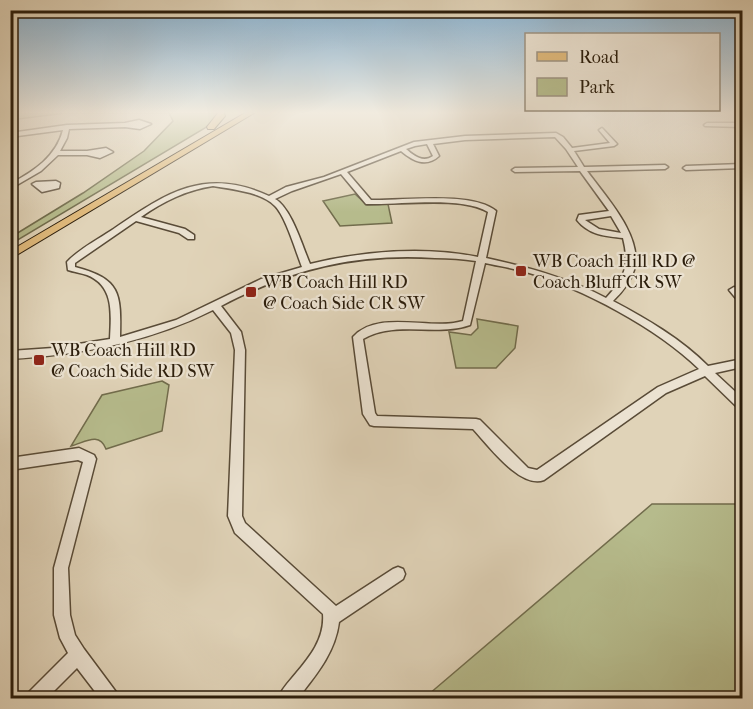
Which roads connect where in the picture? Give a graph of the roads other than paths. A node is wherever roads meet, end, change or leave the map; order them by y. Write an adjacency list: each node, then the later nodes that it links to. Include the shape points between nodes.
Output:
1 (61, 146): 10 (street)
2 (180, 146): 26 (main road)
3 (193, 146): 27 (main road)
4 (409, 146): 8 (street)
5 (431, 146): 8 (street, via 436,156 431,160 414,159)
6 (566, 146): 9 (street)
7 (603, 146): 9 (street)
8 (401, 148): 17 (street)
9 (569, 150): 14 (street)
10 (57, 153): 11 (street); 18 (street)
11 (87, 153)
12 (742, 166): 15 (street)
13 (665, 167): 14 (street)
14 (581, 168): 16 (street); 22 (street)
15 (686, 168)
16 (515, 170)
17 (343, 172): 21 (street, via 295,186); 28 (street, via 369,202 444,201 488,207 492,211)
18 (22, 180): 19 (street); 20 (street)
19 (36, 184)
20 (10, 187)
21 (271, 198): 23 (street, via 235,187 203,185 172,195); 29 (street, via 284,213)
22 (613, 213): 24 (street); 24 (street, via 590,214 581,220 598,232)
23 (134, 218): 25 (street); 34 (street, via 70,264 73,270 105,281 111,290)
24 (627, 236): 31 (street, via 633,252 630,271 626,282)
25 (191, 237)
26 (10, 247)
27 (10, 256)
28 (482, 258): 29 (street, via 400,253); 31 (street, via 548,274); 37 (street, via 464,325 398,326 368,331 358,337 369,414 375,421 476,424 523,472 539,476 662,390)
29 (307, 267): 33 (street)
30 (734, 290): 32 (street)
31 (608, 300): 37 (street, via 655,328)
32 (742, 300)
33 (214, 304): 34 (street, via 152,332); 41 (street, via 236,332 240,350 235,516 240,528 330,610)
34 (115, 342): 35 (street)
35 (10, 355)
36 (742, 363): 37 (street)
37 (708, 370): 38 (street)
38 (742, 405)
39 (10, 464): 42 (street, via 79,454 90,459 61,568 62,615)
40 (398, 574): 41 (street)
41 (332, 618): 45 (street, via 328,641)
42 (78, 655): 43 (street); 44 (street)
43 (35, 699)
44 (110, 699)
45 (287, 699)

